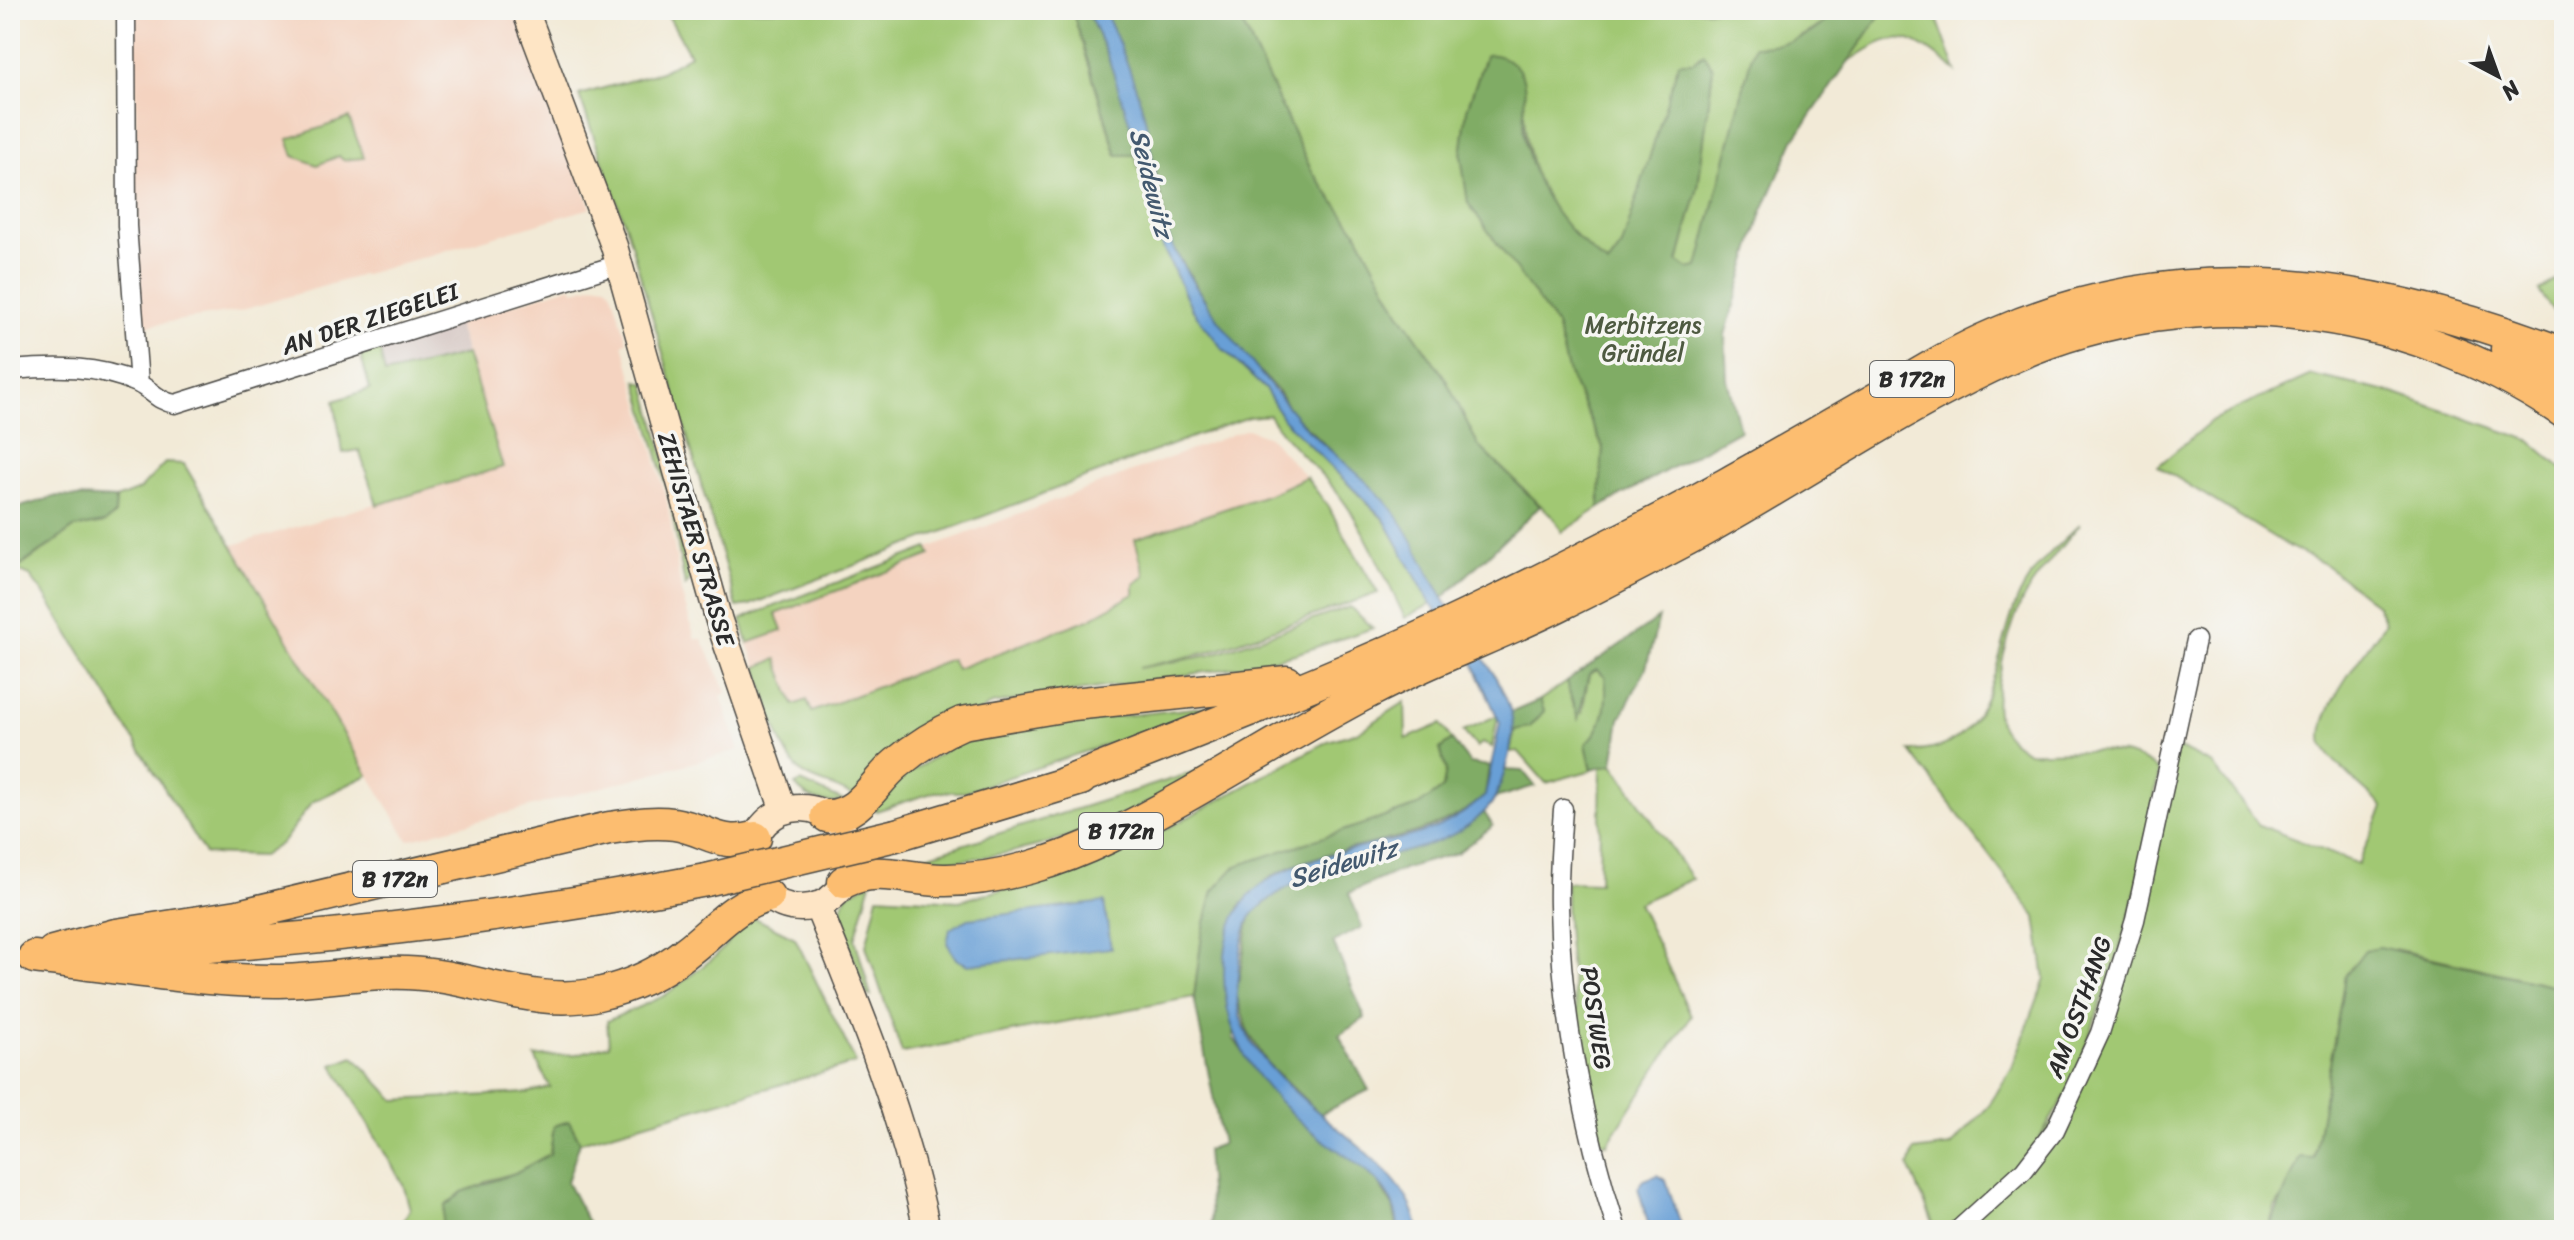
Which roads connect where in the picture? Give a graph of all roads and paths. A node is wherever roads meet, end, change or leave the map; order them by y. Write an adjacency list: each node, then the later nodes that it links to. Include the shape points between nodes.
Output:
1 (126, 10): 8 (street, via 127,226)
2 (525, 10): 3 (main road, ZEHISTAER STRASSE)
3 (619, 264): 8 (street, AN DER ZIEGELEI, via 192,400 164,402); 14 (main road, ZEHISTAER STRASSE, via 719,621)
4 (2312, 300): 5 (highway, B 172n); 9 (highway, B 172n, via 2459,354); 12 (highway, B 172n, via 2226,282 2104,297 2030,320 1958,353 1677,512 1555,590)
5 (2459, 321): 6 (highway, B 172n); 9 (highway, B 172n)
6 (2564, 354)
7 (12, 370): 8 (street, AN DER ZIEGELEI, via 76,368)
8 (139, 384)
9 (2556, 397): 10 (highway)
10 (2564, 421)
11 (2196, 640): 23 (street, AM OSTHANG, via 2135,920 2100,1033 2055,1130 2024,1170)
12 (1366, 677): 15 (highway, via 1073,704 962,723 895,765 857,805 839,816); 17 (highway, B 172n, via 1196,792 1070,854 983,878 942,881 879,873); 20 (highway, B 172n, bridge, via 1063,784 896,835 706,880 561,908 433,924 233,945)
13 (1563, 809): 22 (street, POSTWEG, via 1559,906 1574,1051)
14 (784, 811): 15 (main road, via 806,809); 16 (main road)
15 (827, 816): 17 (main road, via 838,826 850,853)
16 (755, 838): 18 (main road, via 752,869); 20 (highway, B 172n, via 721,841 678,825 648,822 609,828 238,916 116,935)
17 (844, 882): 19 (main road)
18 (768, 896): 19 (main road, via 792,907); 20 (highway, via 738,907 658,972 612,990 570,998 409,973 238,980)
19 (817, 905): 21 (main road, via 882,1064)
20 (34, 957)
21 (927, 1230)
22 (1617, 1230)
23 (1958, 1230)

